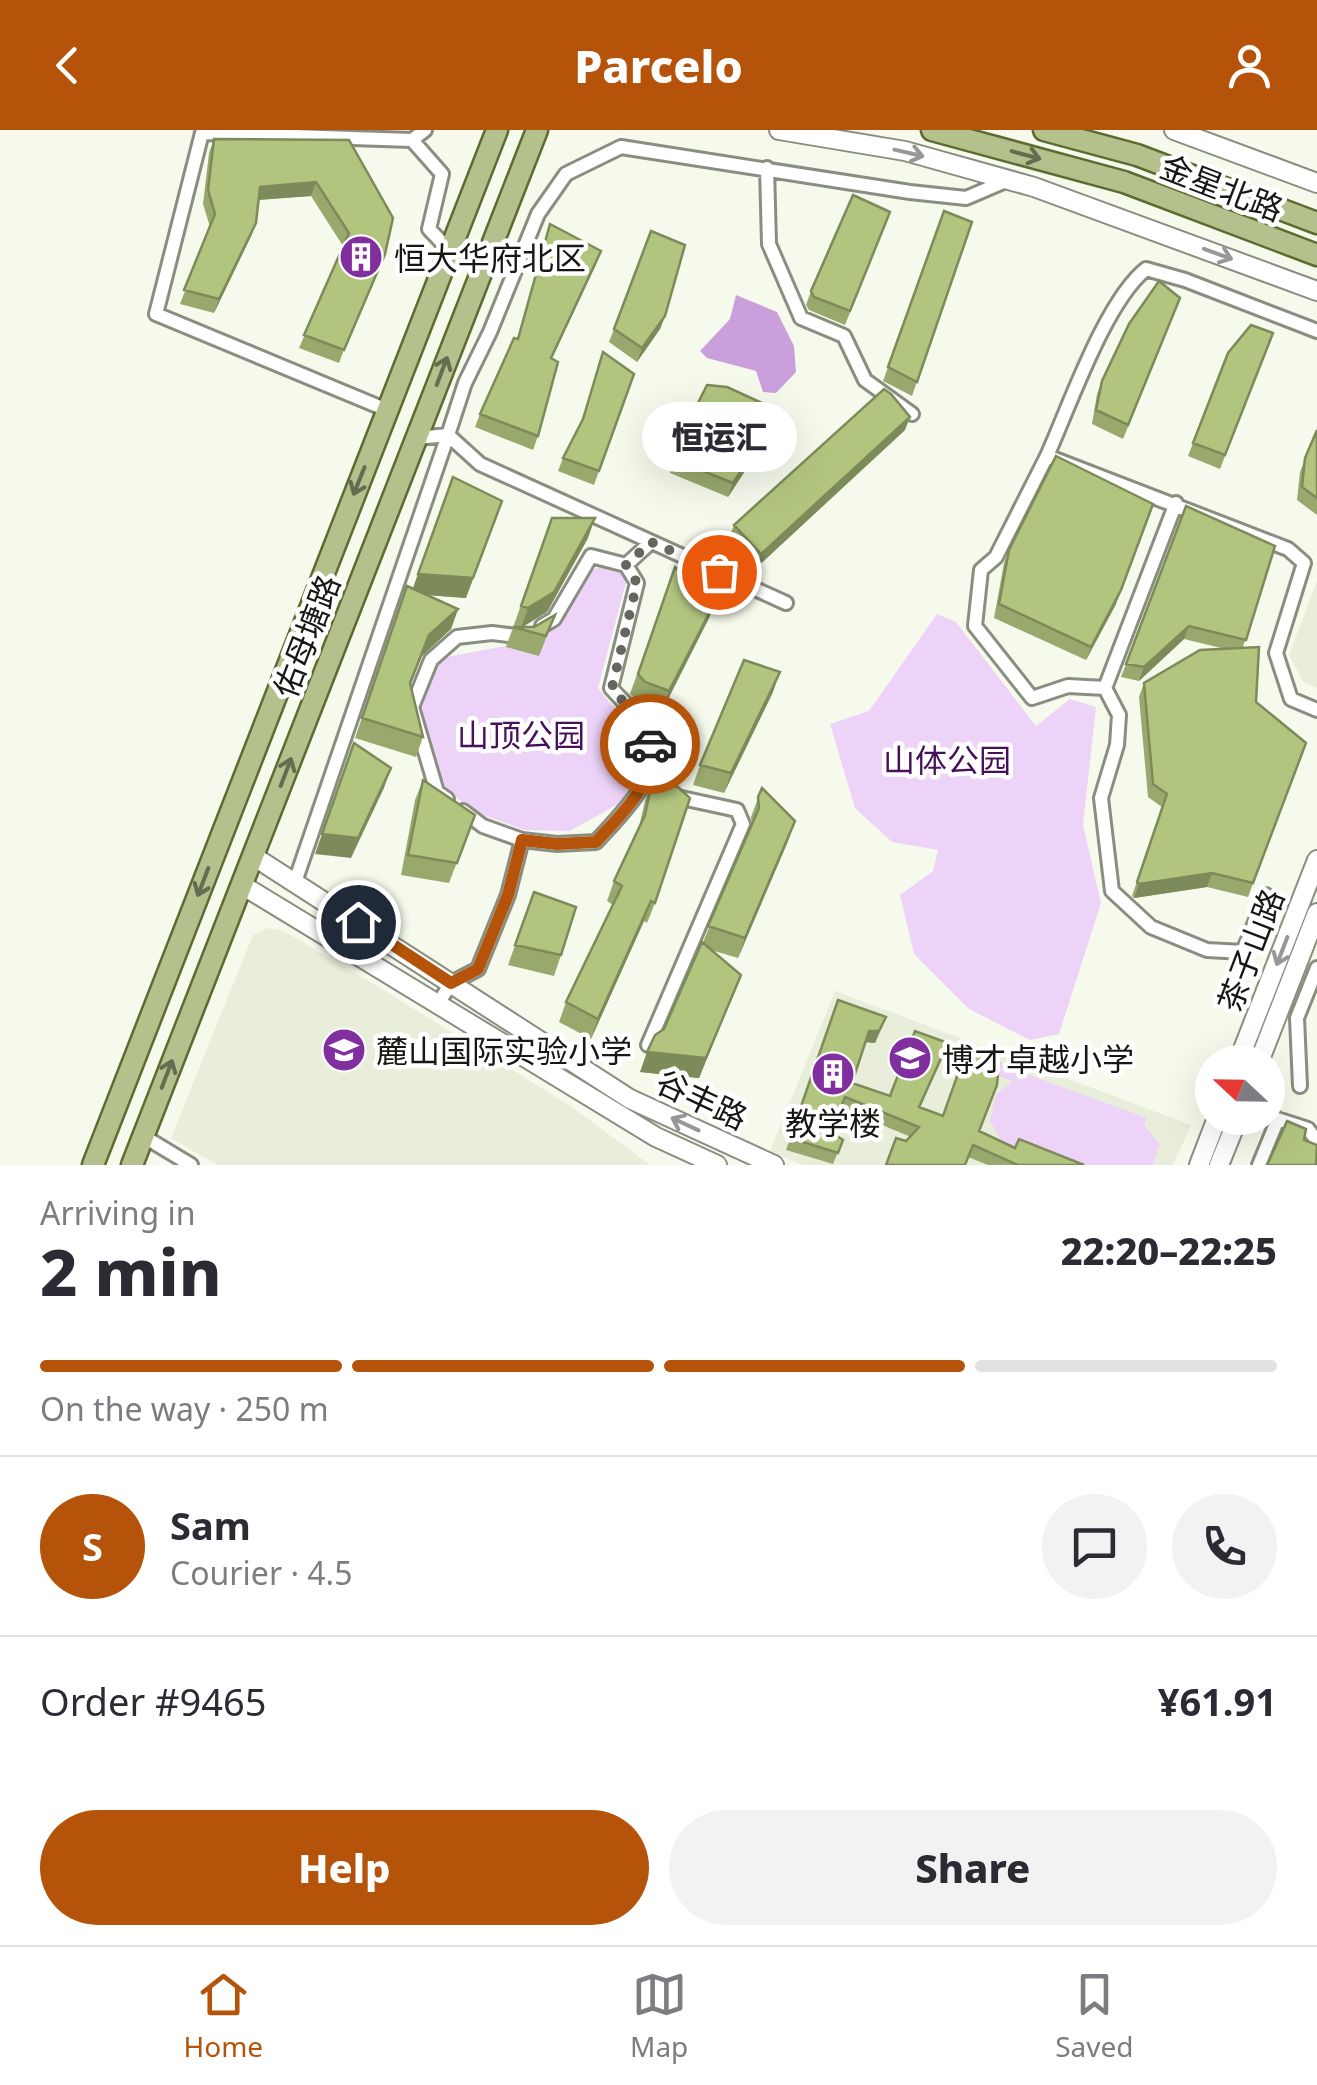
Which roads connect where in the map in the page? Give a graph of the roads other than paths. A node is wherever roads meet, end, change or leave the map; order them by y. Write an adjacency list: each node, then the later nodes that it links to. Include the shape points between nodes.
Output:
1 (425, 130): 8 (street)
2 (497, 130): 13 (main road, 佑母塘路)
3 (537, 130): 20 (main road, 佑母塘路, one-way to 3)
4 (779, 130): 10 (street, one-way to 10, via 904,152)
5 (932, 130): 14 (main road, 金星北路, one-way to 14, via 1124,182)
6 (1044, 130): 12 (main road, 金星北路, via 1137,155)
7 (1174, 130): 11 (street)
8 (412, 140): 13 (street, via 442,174 429,229); 17 (street, via 202,133 156,314)
9 (768, 168): 10 (street, via 966,198); 18 (street, via 769,244 801,318 844,336 865,380); 19 (street, via 621,146 566,174 538,214)
10 (1008, 180): 15 (street, one-way to 15)
11 (1317, 183)
12 (1317, 223)
13 (450, 251): 17 (main road, 佑母塘路)
14 (1317, 255)
15 (1317, 290)
16 (1317, 331): 21 (street, via 1146,269 1109,317)
17 (387, 410): 50 (main road, 佑母塘路, one-way to 50)
18 (912, 414)
19 (448, 435): 20 (street); 23 (street, via 480,464); 32 (street)
20 (416, 438): 30 (main road, 佑母塘路, one-way to 20)
21 (1046, 456): 22 (street); 26 (street, via 996,557 981,570 975,626 1032,698 1068,686)
22 (1176, 504): 26 (street); 27 (street, via 1288,549 1304,563 1276,653 1291,699)
23 (651, 542): 24 (street); 25 (street)
24 (626, 565): 28 (street, via 637,583 612,688 648,732 652,759); 29 (street, via 591,556 554,619 523,638 457,637 431,660 412,707 438,792 483,826)
25 (786, 604)
26 (1105, 688): 34 (street, via 1119,715 1100,798 1112,891 1151,927 1207,950 1243,952)
27 (1317, 710)
28 (640, 790): 29 (street, via 596,842); 39 (street, via 737,810 743,824)
29 (522, 840): 37 (street, via 478,969)
30 (253, 856): 32 (street, 谷丰路); 33 (main road, 佑母塘路)
31 (1317, 860): 40 (street, 茶子山路, one-way to 40)
32 (295, 882): 37 (street, 谷丰路)
33 (242, 885): 38 (street, 谷丰路); 47 (main road, 佑母塘路, one-way to 33)
34 (1266, 895)
35 (1317, 913): 41 (street, 茶子山路)
36 (1317, 968): 42 (street, via 1296,1018)
37 (451, 983): 38 (street); 54 (street, 谷丰路, one-way to 37, via 630,1099)
38 (438, 1004): 49 (street, 谷丰路)
39 (648, 1045)
40 (1245, 1045)
41 (1266, 1045)
42 (1300, 1086)
43 (1285, 1122): 48 (street, via 1308,1129)
44 (1210, 1135): 55 (street)
45 (1231, 1135): 56 (street)
46 (1268, 1135): 57 (street)
47 (143, 1136): 51 (main road, 佑母塘路); 52 (street)
48 (1317, 1141)
49 (690, 1160): 53 (street, 谷丰路)
50 (93, 1165)
51 (132, 1165)
52 (192, 1165)
53 (718, 1165)
54 (774, 1165)
55 (1199, 1165)
56 (1219, 1165)
57 (1259, 1165)

